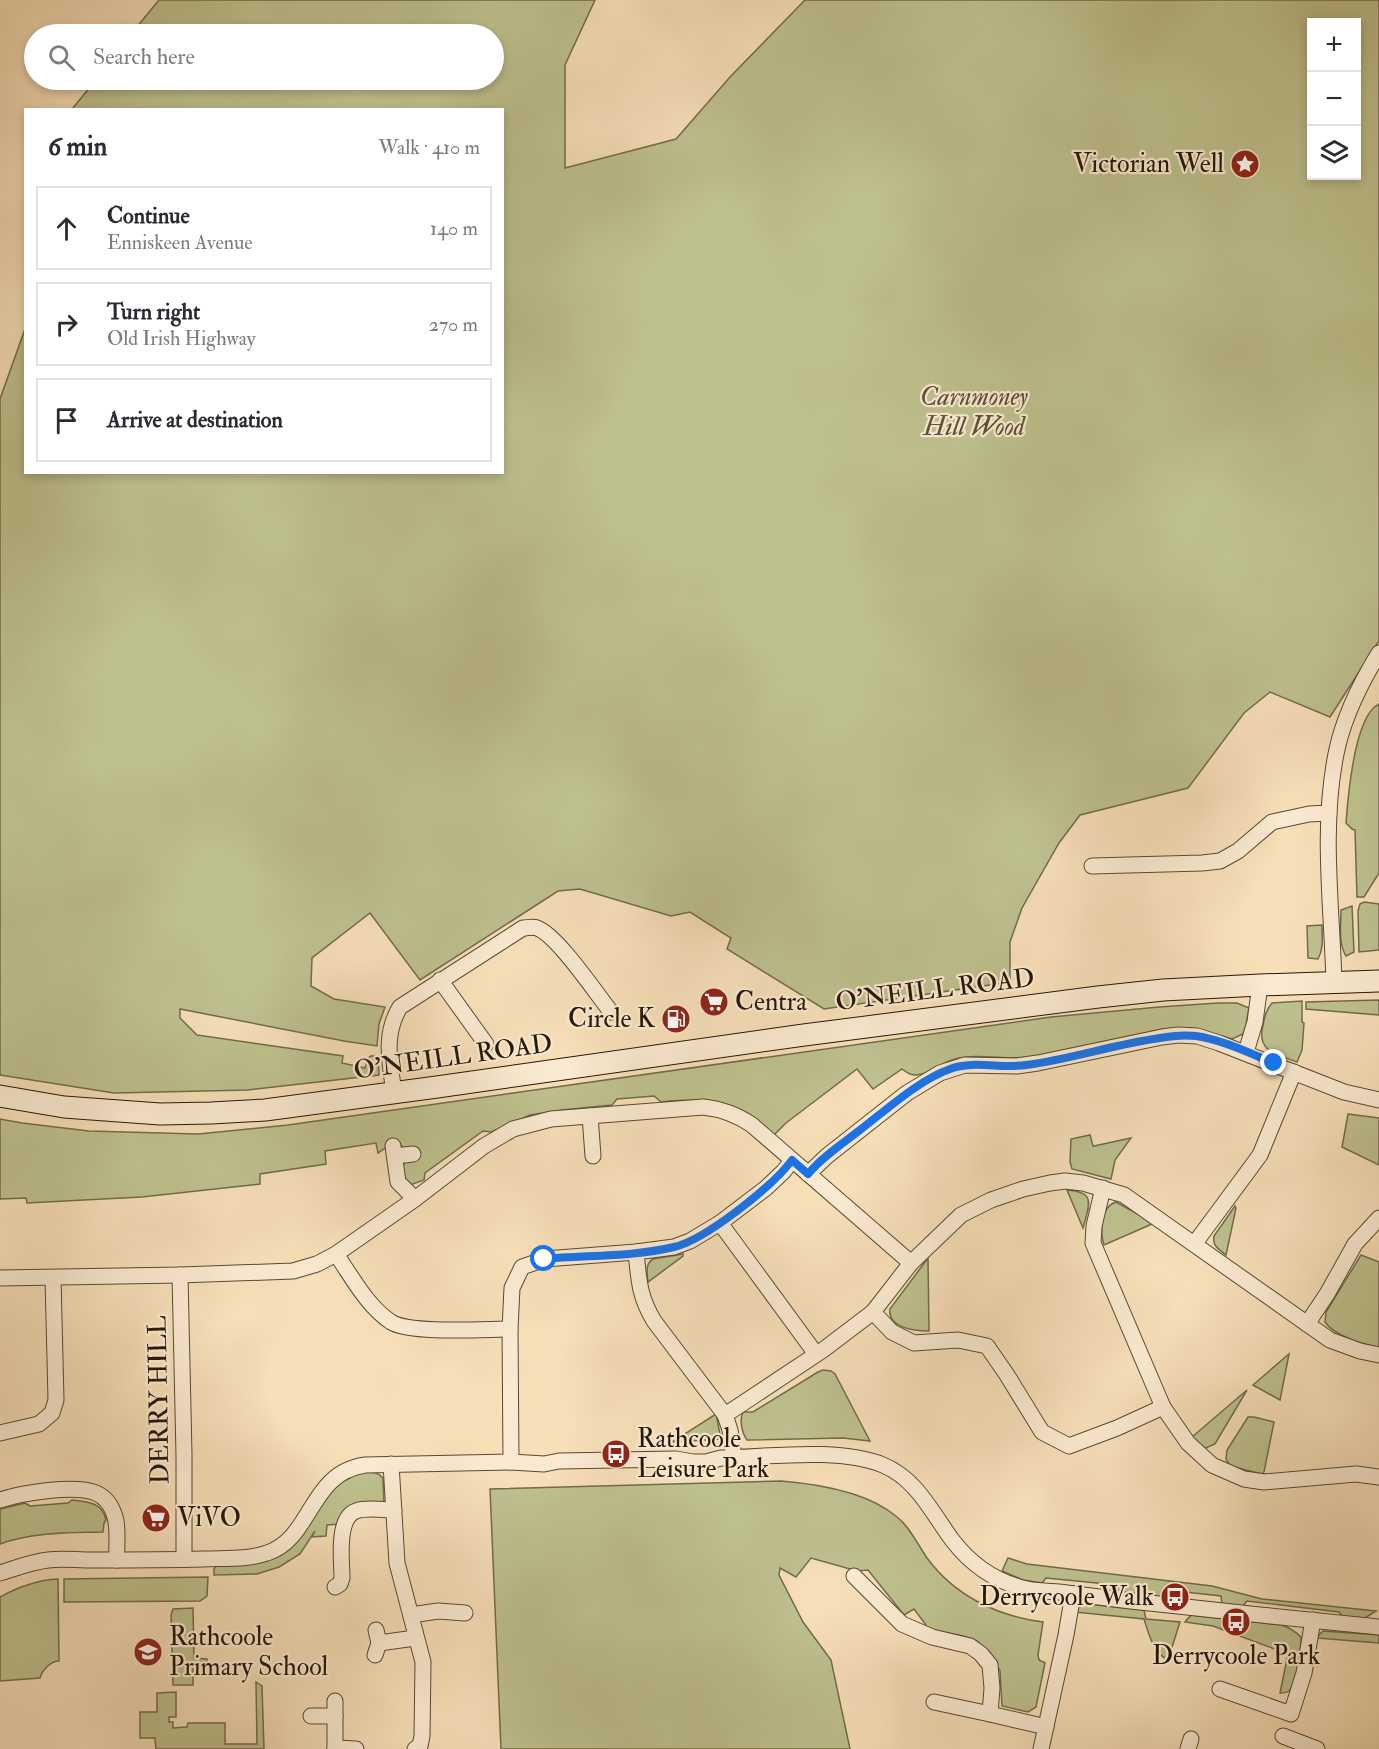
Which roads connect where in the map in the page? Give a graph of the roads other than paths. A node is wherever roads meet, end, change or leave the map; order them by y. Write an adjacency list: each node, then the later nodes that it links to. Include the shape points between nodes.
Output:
1 (1379, 653): 2 (street)
2 (1374, 672): 3 (street, via 1353,699 1336,753)
3 (1329, 813): 4 (street, via 1272,822 1239,851 1220,861); 7 (street)
4 (1092, 866)
5 (440, 980): 9 (street, via 523,928 534,927 562,948); 10 (street); 13 (street, via 400,1007 394,1018 389,1044)
6 (1379, 981): 7 (main road, O'NEILL ROAD)
7 (1334, 983): 8 (main road, O'NEILL ROAD)
8 (1260, 985): 11 (street); 13 (main road, O'NEILL ROAD, via 1163,990 1005,1008)
9 (611, 1012)
10 (486, 1044)
11 (1246, 1052): 12 (street); 20 (street, via 1197,1036 1178,1035 1038,1064 951,1068 907,1094)
12 (1294, 1072): 15 (street, via 1344,1092); 25 (street, via 1260,1155)
13 (394, 1093): 14 (main road, O'NEILL ROAD, via 265,1110 160,1114 64,1107)
14 (0, 1096)
15 (1379, 1100)
16 (590, 1116): 18 (street); 19 (street, via 717,1108 752,1125); 22 (street, via 551,1119 513,1129 484,1146)
17 (413, 1154): 22 (street, via 394,1151 398,1182)
18 (593, 1156)
19 (792, 1160): 20 (street); 24 (street, via 766,1188)
20 (808, 1174): 28 (street)
21 (1103, 1188): 25 (street, via 1124,1195); 28 (street, via 1050,1182 991,1200 961,1215); 37 (street, via 1093,1243)
22 (415, 1199): 27 (street)
23 (1379, 1218): 33 (street, via 1355,1244)
24 (720, 1223): 26 (street, via 674,1247); 35 (street)
25 (1195, 1243): 33 (street)
26 (636, 1252): 34 (street, via 544,1259 522,1267 512,1288); 38 (street, via 645,1304)
27 (336, 1254): 29 (street, via 293,1271); 34 (street, via 374,1306 393,1323 412,1329)
28 (911, 1263): 32 (street)
29 (180, 1275): 31 (street); 46 (street, DERRY HILL)
30 (0, 1278): 31 (street)
31 (53, 1278): 39 (street, via 56,1400 52,1413 39,1424)
32 (873, 1312): 35 (street); 37 (street, via 892,1332 914,1343 958,1340 987,1346 1042,1432 1069,1446)
33 (1306, 1324): 36 (street, via 1330,1340)
34 (510, 1329): 41 (street)
35 (816, 1354): 38 (street)
36 (1379, 1355)
37 (1163, 1407): 43 (street, via 1188,1443 1212,1465 1244,1479 1264,1482 1356,1474)
38 (725, 1415): 40 (street)
39 (0, 1433)
40 (734, 1458): 41 (street, via 706,1462); 51 (street, via 851,1456 885,1466 915,1488 954,1542 988,1574 1021,1588)
41 (511, 1462): 42 (street)
42 (392, 1464): 45 (street); 46 (street, via 353,1467 342,1472 321,1492 289,1539 266,1554)
43 (1379, 1477)
44 (0, 1500): 47 (street, via 38,1492 96,1493 108,1502 115,1516)
45 (394, 1510): 50 (street, via 360,1510 348,1518 342,1532 342,1578); 53 (street, via 397,1563)
46 (184, 1559): 47 (street)
47 (117, 1560): 48 (street, via 50,1560)
48 (0, 1573)
49 (854, 1576): 60 (street, via 902,1624 932,1637 970,1646 981,1654 990,1665)
50 (335, 1587)
51 (1073, 1594): 54 (street); 63 (street)
52 (465, 1613): 53 (street)
53 (411, 1615): 56 (street)
54 (1313, 1620): 55 (street); 61 (street, via 1304,1673)
55 (1379, 1627)
56 (415, 1638): 57 (street); 66 (street, via 423,1662 422,1736)
57 (377, 1643)
58 (1220, 1689): 61 (street)
59 (934, 1702): 60 (street)
60 (990, 1714): 63 (street)
61 (1291, 1714): 68 (street, via 1281,1741)
62 (311, 1716): 64 (street, via 335,1708)
63 (1046, 1727): 67 (street)
64 (335, 1749): 65 (street)
65 (356, 1749)
66 (415, 1749)
67 (1041, 1749)
68 (1317, 1749)

